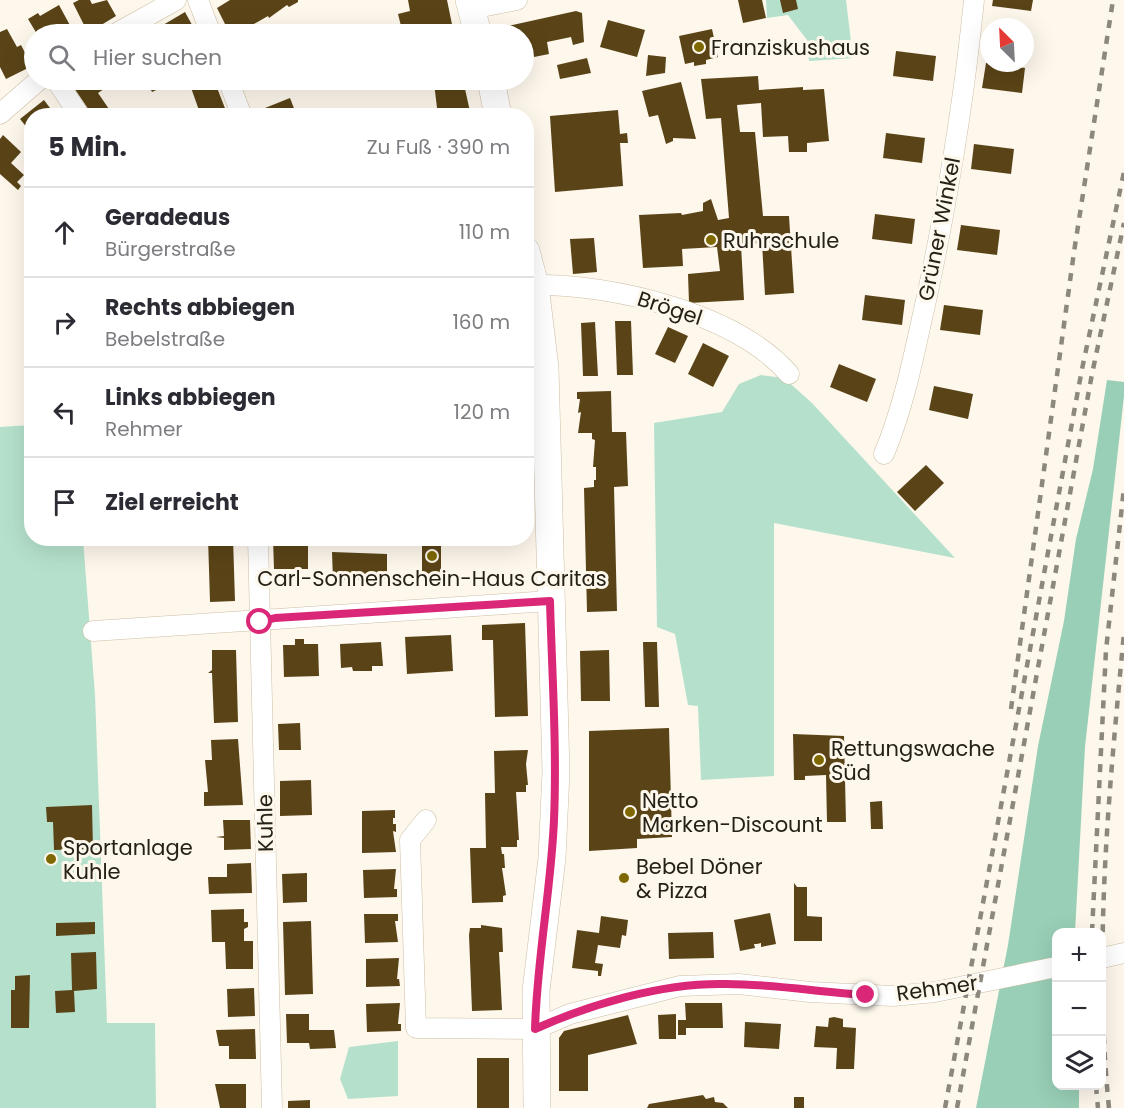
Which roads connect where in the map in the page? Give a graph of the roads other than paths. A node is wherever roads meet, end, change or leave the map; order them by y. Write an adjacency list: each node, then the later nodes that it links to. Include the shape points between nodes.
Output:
1 (176, 0): 6 (street)
2 (198, 0): 7 (street)
3 (517, 0): 5 (street)
4 (974, 0): 19 (street, Grüner Winkel, via 960,114 934,263 899,416)
5 (473, 15)
6 (134, 24)
7 (207, 24)
8 (28, 90): 15 (street)
9 (63, 90): 12 (street)
10 (232, 90): 13 (street)
11 (493, 90): 14 (street)
12 (75, 108)
13 (239, 108)
14 (496, 108)
15 (0, 114)
16 (534, 281): 17 (street)
17 (535, 285): 18 (street, Brögel, via 622,293 675,306 754,346); 21 (street, via 545,368)
18 (789, 374)
19 (884, 454)
20 (258, 546): 22 (street, Kuhle)
21 (550, 601): 22 (street); 28 (street, via 556,772)
22 (260, 622): 23 (street); 29 (street, Kuhle)
23 (93, 631)
24 (426, 820): 28 (street, via 410,840 416,1028)
25 (1124, 953): 26 (street)
26 (1106, 957)
27 (1052, 968): 28 (street, Rehmer, via 935,992 893,996 739,984 680,986 570,1014)
28 (535, 1029): 30 (street)
29 (272, 1108)
30 (537, 1108)

